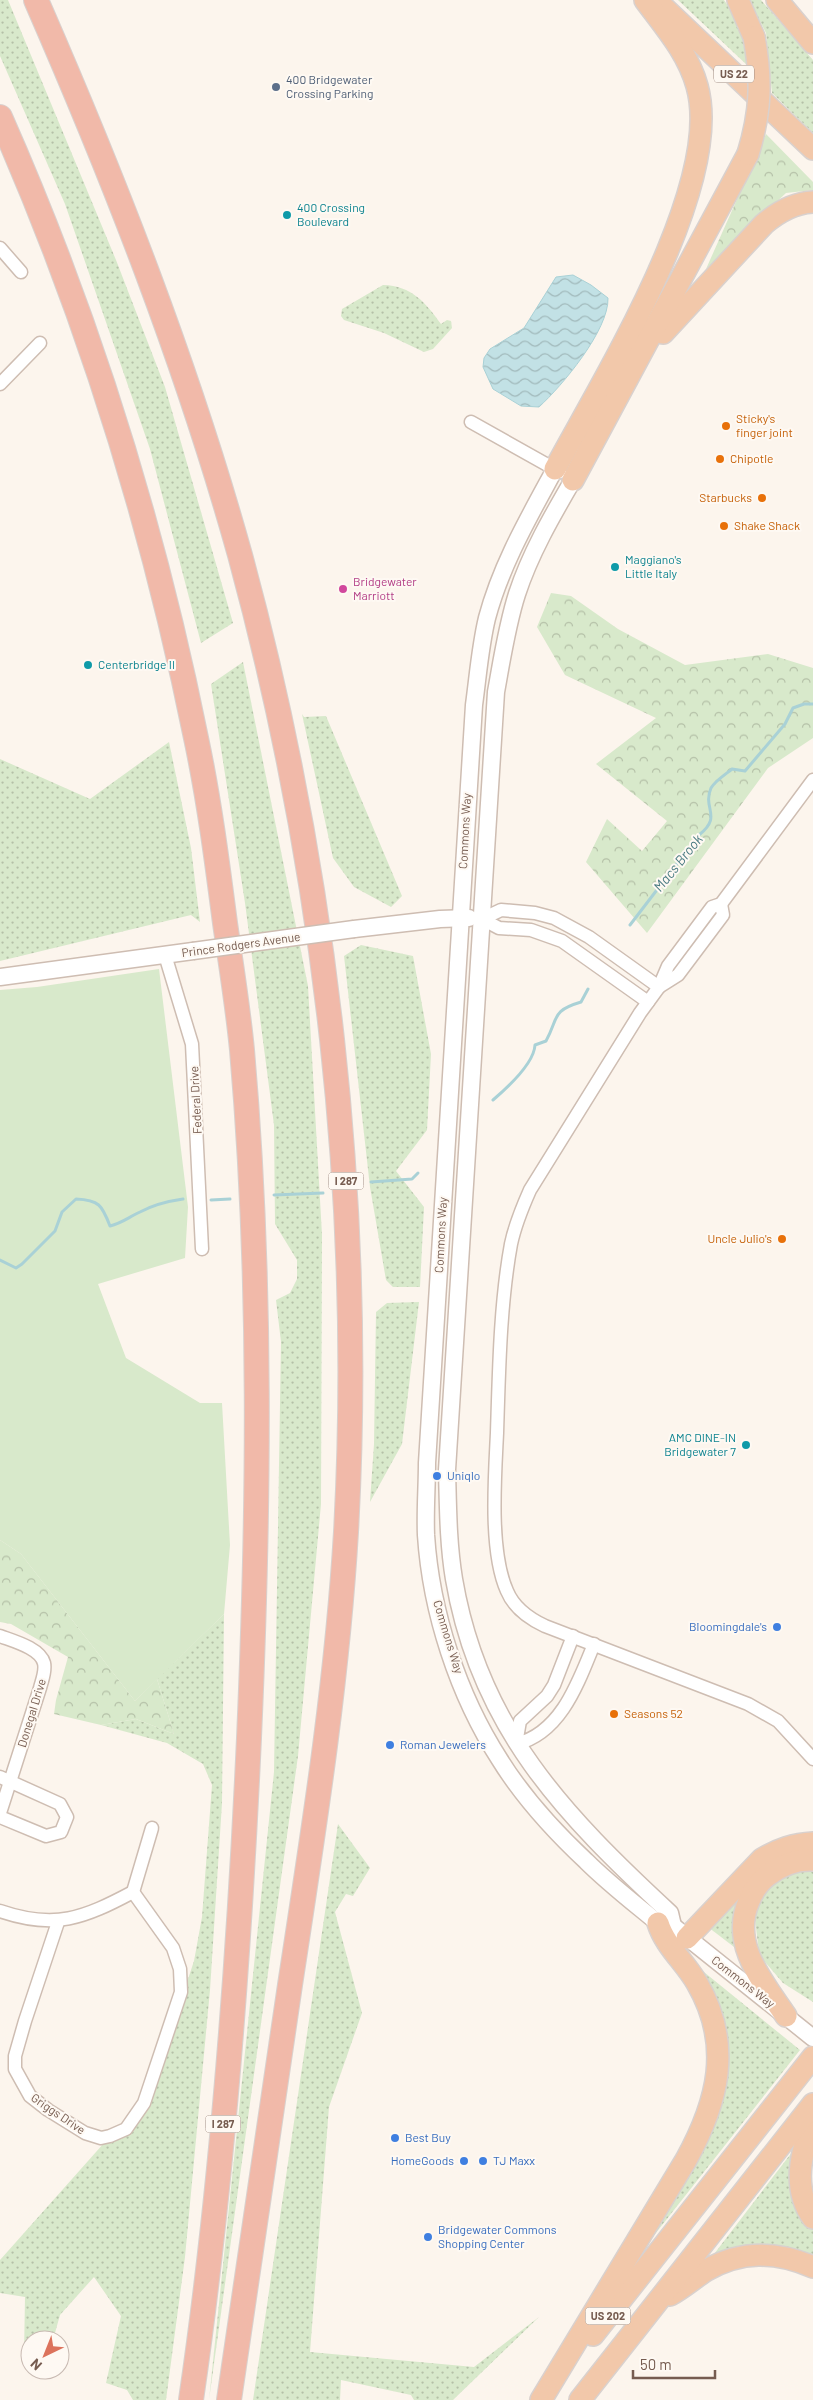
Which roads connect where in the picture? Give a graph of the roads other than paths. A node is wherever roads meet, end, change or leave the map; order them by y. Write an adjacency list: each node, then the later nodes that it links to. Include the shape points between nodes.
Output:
1 (36, 0): 49 (highway, I 287, via 150,276 239,552 294,788 332,1033 347,1194 349,1388 346,1531 331,1704)
2 (644, 0): 16 (highway, via 689,62 698,88 702,119 699,152 679,220 648,294)
3 (655, 0): 8 (highway, US 22)
4 (738, 0): 13 (highway, bridge, via 754,37 761,82 758,116 748,154)
5 (777, 0): 6 (highway)
6 (813, 43)
7 (0, 117): 48 (highway, I 287, via 70,290 112,413 156,563 198,744 241,1045 254,1229 258,1346 253,1653 242,1892 227,2088)
8 (813, 149)
9 (813, 202): 13 (highway, via 776,213)
10 (0, 248): 11 (street)
11 (20, 272)
12 (40, 343): 14 (street)
13 (637, 363): 16 (highway)
14 (0, 384)
15 (471, 422): 16 (street)
16 (564, 474): 18 (street, Commons Way, via 514,546 487,618 472,733); 19 (street, Commons Way, via 517,594 505,642 496,692)
17 (813, 780): 22 (street, via 720,904 712,907 668,966)
18 (460, 918): 19 (street, Prince Rodgers Avenue); 20 (street, Prince Rodgers Avenue, bridge); 39 (street, Commons Way, via 427,1463 426,1534 434,1589 444,1635 457,1671 499,1760 531,1802 604,1878)
19 (482, 919): 22 (street, Prince Rodgers Avenue, via 501,910 554,918 590,937); 23 (street, Prince Rodgers Avenue, via 499,928 531,930 562,941); 28 (street, Commons Way, via 447,1470 448,1525 454,1579 466,1630 489,1694)
20 (165, 955): 21 (street, Prince Rodgers Avenue); 24 (street, Federal Drive, via 192,1044)
21 (0, 977)
22 (659, 987): 23 (street)
23 (648, 1002): 26 (street, via 530,1190 515,1227 509,1258 495,1472 496,1526 502,1577 512,1601 527,1616)
24 (202, 1249)
25 (0, 1636): 30 (street, Donegal Drive, via 31,1649 44,1660 45,1667)
26 (573, 1636): 27 (street); 28 (street, via 554,1685 520,1721)
27 (594, 1644): 28 (street, via 569,1702 533,1740); 29 (street, via 759,1709 778,1721)
28 (516, 1744): 39 (street, Commons Way, via 576,1822 670,1913)
29 (813, 1759)
30 (5, 1779): 31 (street, Donegal Drive); 32 (street, via 60,1804 66,1812 66,1822 61,1832 46,1836)
31 (0, 1813)
32 (0, 1817)
33 (152, 1828): 36 (street)
34 (813, 1843): 39 (highway, via 794,1844 775,1851)
35 (813, 1860): 40 (highway, via 784,1865 762,1880 744,1913 743,1936 752,1962)
36 (133, 1892): 38 (street, via 101,1910); 38 (street, Griggs Drive, via 173,1948 180,1969 181,1992 144,2103 126,2129 101,2138 86,2133 30,2096 15,2070 15,2056 25,2021)
37 (0, 1911): 38 (street)
38 (58, 1922)
39 (673, 1929): 40 (street, Commons Way); 50 (highway, via 663,1939 698,1984 713,2021 717,2077 712,2105 686,2160)
40 (789, 2018): 41 (street, Commons Way)
41 (813, 2038)
42 (813, 2057): 50 (highway, US 202)
43 (813, 2104): 47 (highway, US 202)
44 (813, 2122): 45 (highway, via 800,2162 800,2175 804,2202)
45 (813, 2218)
46 (813, 2267): 47 (highway, via 786,2257 746,2255 707,2270)
47 (656, 2302): 51 (highway, US 202)
48 (191, 2400)
49 (229, 2400)
50 (541, 2400)
51 (580, 2400)

